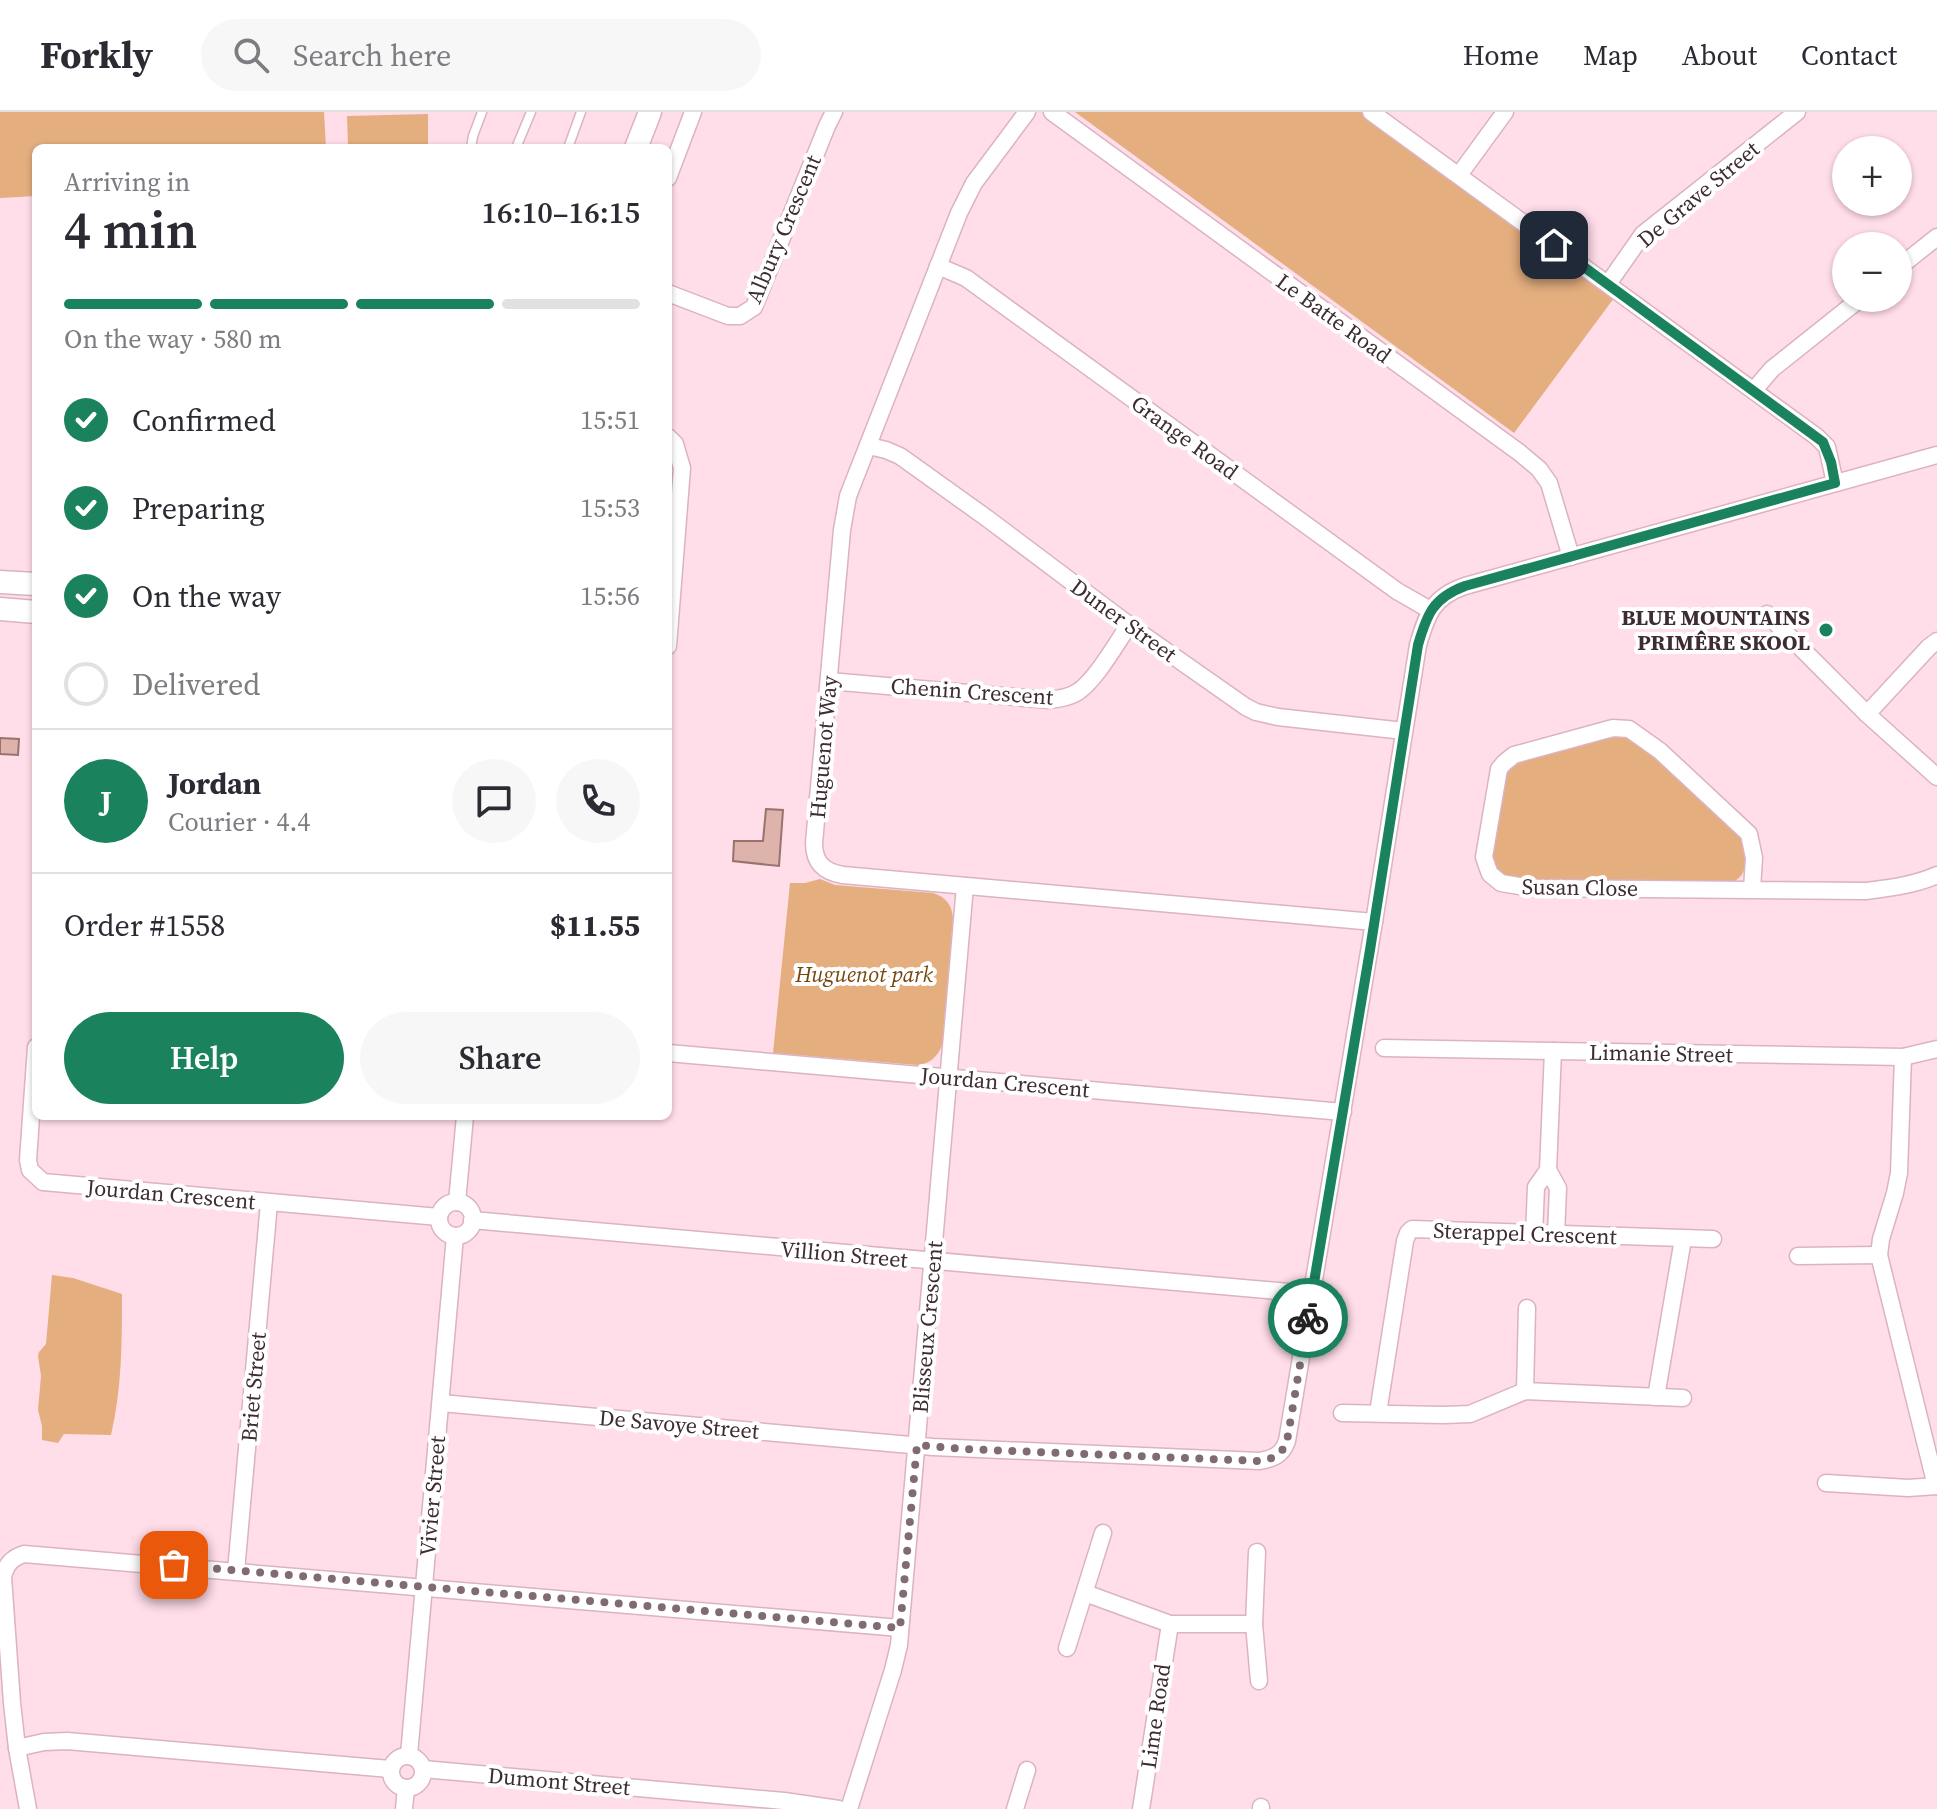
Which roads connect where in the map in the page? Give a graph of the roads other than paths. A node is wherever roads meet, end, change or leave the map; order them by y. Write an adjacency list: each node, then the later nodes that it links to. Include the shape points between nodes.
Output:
1 (482, 112): 12 (lane)
2 (531, 112): 13 (lane)
3 (581, 112): 14 (lane)
4 (650, 112): 15 (street)
5 (693, 112): 16 (street)
6 (834, 112): 22 (street, Albury Crescent, via 754,307 728,316)
7 (1027, 112): 20 (street, Huguenot Way, via 974,183)
8 (1052, 112): 29 (street, Le Batte Road, via 1539,469 1549,483)
9 (1371, 112): 17 (street)
10 (1505, 112): 17 (street)
11 (1797, 112): 21 (street, De Grave Street, via 1643,234)
12 (472, 144)
13 (518, 144)
14 (569, 144)
15 (638, 144)
16 (672, 167)
17 (1459, 175): 21 (street)
18 (1937, 237): 19 (street)
19 (1912, 257)
20 (938, 266): 26 (street, Huguenot Way); 34 (street, Grange Road, via 966,278)
21 (1608, 284): 24 (street)
22 (672, 295)
23 (1843, 312): 24 (street)
24 (1754, 390): 28 (street, via 1823,442)
25 (672, 441): 32 (street, via 682,476)
26 (869, 446): 37 (street, Duner Street, via 900,456); 39 (street, Huguenot Way, via 844,512)
27 (1937, 455): 28 (street)
28 (1835, 483): 29 (street)
29 (1571, 557): 34 (street, via 1455,589)
30 (0, 582): 31 (street)
31 (32, 584)
32 (672, 597)
33 (0, 609): 35 (street)
34 (1430, 610): 41 (street, via 1418,645)
35 (32, 612)
36 (1767, 614): 40 (street)
37 (1129, 625): 39 (street, Chenin Crescent, via 1088,683 1062,698); 41 (street, Duner Street, via 1256,712)
38 (1937, 641): 40 (street)
39 (829, 681): 44 (street, Huguenot Way, via 816,859 843,875)
40 (1867, 714): 42 (street)
41 (1404, 731): 46 (street)
42 (1937, 777)
43 (1937, 875): 45 (street, Susan Close, via 1866,891)
44 (965, 886): 46 (street, Huguenot Way); 52 (street, Blisseux Crescent)
45 (1752, 889): 45 (street, Susan Close, via 1531,888 1501,883 1490,874 1484,857 1499,769 1514,755 1613,728 1629,729 1749,834)
46 (1374, 922): 54 (street)
47 (1384, 1048): 49 (street, Limanie Street)
48 (1937, 1049): 51 (street, Limanie Street)
49 (1553, 1051): 51 (street, Limanie Street); 56 (street)
50 (672, 1053): 52 (street, Jourdan Crescent)
51 (1903, 1057): 66 (street, via 1899,1173)
52 (949, 1077): 54 (street, Jourdan Crescent); 68 (street, Blisseux Crescent)
53 (32, 1104): 58 (street, Jourdan Crescent, via 28,1160 30,1170 47,1183)
54 (1343, 1112): 69 (street)
55 (465, 1120): 57 (street)
56 (1548, 1170): 61 (street, via 1536,1187); 62 (street, via 1558,1188)
57 (457, 1202): 59 (street, via 448,1203); 60 (street, via 466,1205)
58 (269, 1203): 59 (street, Jourdan Crescent); 82 (street, Briet Street)
59 (439, 1217): 63 (street, via 440,1226)
60 (472, 1220): 63 (street, via 467,1232); 68 (street, Villion Street)
61 (1534, 1234): 62 (street, Sterappel Crescent); 76 (street, Sterappel Crescent, via 1415,1228 1408,1233)
62 (1556, 1235): 64 (street, Sterappel Crescent)
63 (455, 1236): 74 (street, Vivier Street)
64 (1683, 1239): 65 (street, Sterappel Crescent); 72 (street)
65 (1713, 1239)
66 (1879, 1255): 67 (street); 79 (street)
67 (1798, 1256)
68 (932, 1262): 69 (street, Villion Street); 77 (street, Blisseux Crescent)
69 (1311, 1294): 77 (street, De Savoye Street, via 1287,1441 1271,1459)
70 (1527, 1308): 71 (street)
71 (1525, 1391): 72 (street); 76 (street, via 1470,1414)
72 (1656, 1397): 73 (street)
73 (1683, 1398)
74 (441, 1403): 77 (street, De Savoye Street); 83 (street, Vivier Street)
75 (1342, 1413): 76 (street)
76 (1378, 1413)
77 (917, 1445): 87 (street, Blisseux Crescent)
78 (1826, 1483): 79 (street)
79 (1936, 1486)
80 (1103, 1533): 84 (street)
81 (1257, 1552): 86 (street)
82 (236, 1571): 83 (street); 90 (street, via 31,1553 11,1561 4,1592)
83 (424, 1588): 87 (street); 91 (street, Vivier Street)
84 (1085, 1593): 85 (street); 88 (street)
85 (1170, 1624): 86 (street); 101 (street, Lime Road)
86 (1254, 1624): 89 (street)
87 (900, 1628): 99 (street, Blisseux Crescent, via 893,1670)
88 (1067, 1648)
89 (1259, 1681)
90 (17, 1748): 92 (street, via 67,1741); 96 (street)
91 (409, 1755): 92 (street); 93 (street)
92 (390, 1769): 95 (street, via 397,1785)
93 (423, 1769): 95 (street, via 419,1782); 98 (street, Dumont Street)
94 (1027, 1770): 100 (street)
95 (406, 1788): 97 (street)
96 (28, 1809)
97 (404, 1809)
98 (839, 1809)
99 (849, 1809)
100 (1015, 1809)
101 (1141, 1809)

